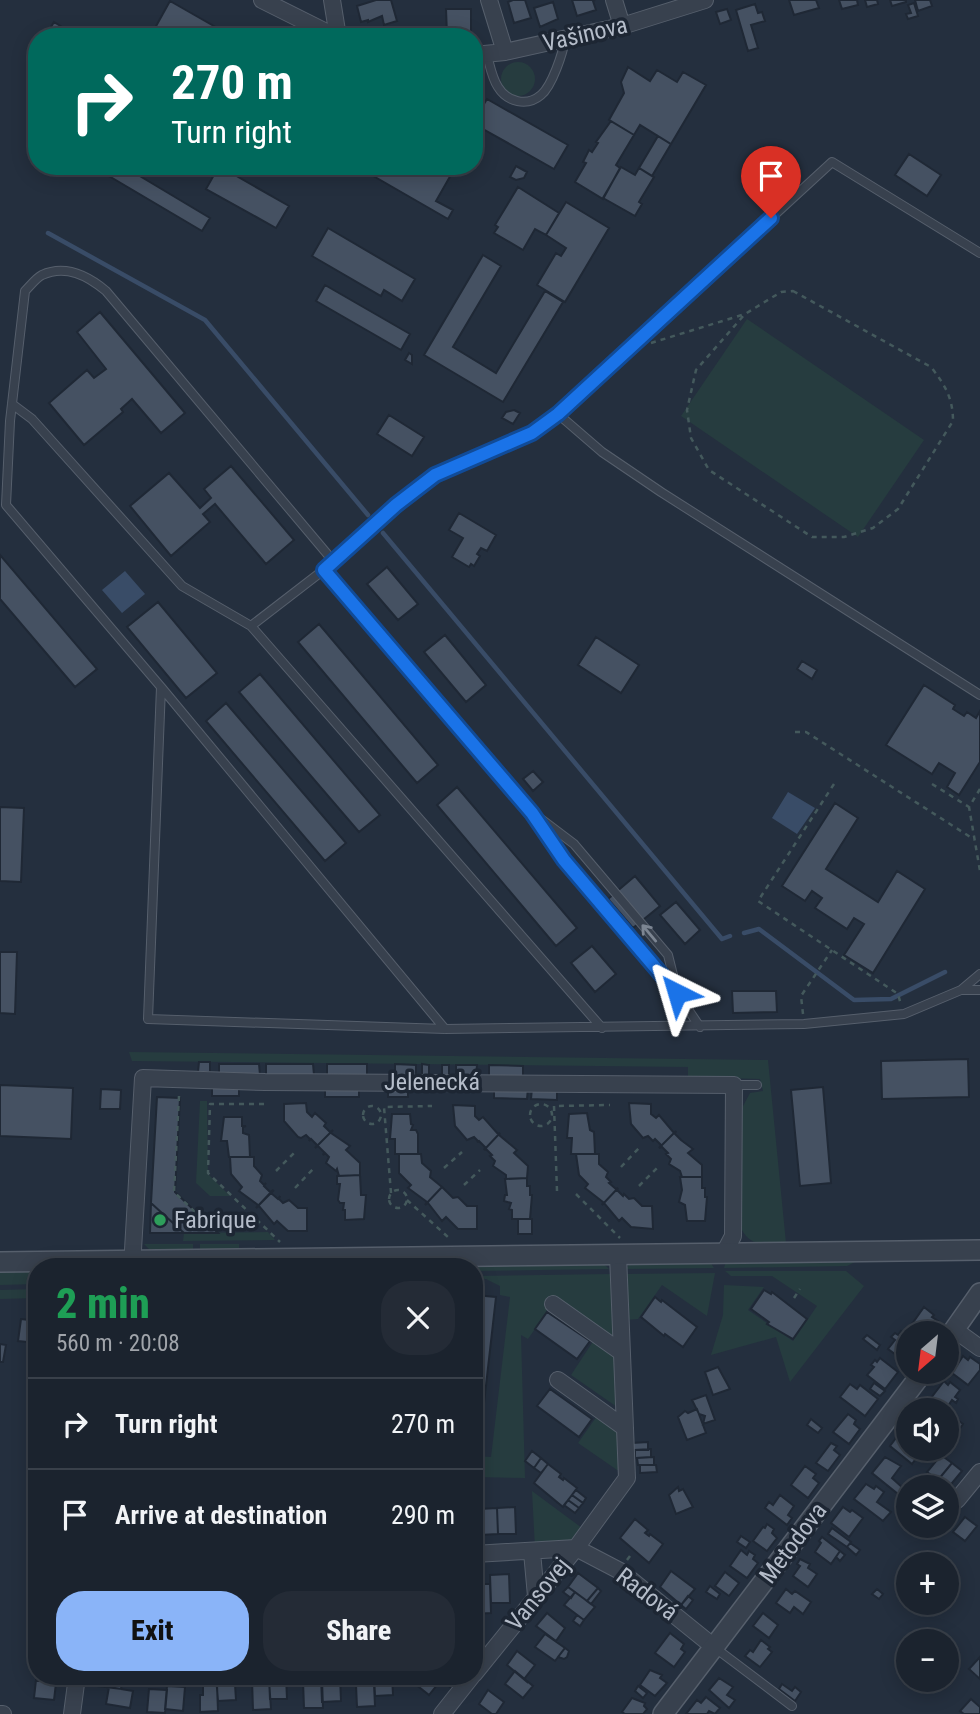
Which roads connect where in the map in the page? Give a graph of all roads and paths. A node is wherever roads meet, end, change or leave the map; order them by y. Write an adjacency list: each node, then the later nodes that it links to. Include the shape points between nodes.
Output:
1 (262, 0): 7 (street)
2 (332, 0): 8 (street)
3 (489, 0): 10 (street)
4 (614, 0): 6 (street)
5 (705, 0): 6 (street, Vašinova)
6 (622, 26): 9 (street, Vašinova)
7 (319, 28)
8 (336, 28)
9 (565, 39): 10 (street, Vašinova); 12 (lane, via 561,59 542,94 525,102 511,100 499,89)
10 (505, 52): 11 (street, Vašinova)
11 (483, 55)
12 (483, 59)
13 (980, 253): 15 (lane, via 832,162)
14 (745, 314): 14 (path, via 781,292 793,291 931,367 946,386 953,421 898,509 873,528 844,537 812,537 709,470 691,438 687,410 696,370); 15 (path)
15 (631, 349): 17 (lane)
16 (12, 404): 18 (lane, via 25,291 40,275 62,270 89,277 106,291); 20 (lane, via 32,419 182,586); 21 (lane, via 6,505)
17 (558, 414): 18 (lane, via 532,433 435,475); 22 (lane, via 602,452 661,492)
18 (334, 562): 19 (lane)
19 (324, 570): 20 (lane); 28 (lane)
20 (251, 626): 39 (lane)
21 (161, 687): 40 (lane); 40 (lane, via 148,1019)
22 (980, 695)
23 (795, 732): 29 (path, via 806,732)
24 (834, 784): 31 (path, via 758,901)
25 (932, 784): 27 (path)
26 (980, 789): 27 (path)
27 (969, 807): 29 (path)
28 (532, 813): 35 (lane, via 564,860); 35 (lane, one-way to 28, via 668,956 574,844)
29 (975, 840): 30 (path)
30 (980, 872)
31 (832, 950): 36 (path); 37 (path, via 802,996)
32 (980, 974): 33 (lane)
33 (961, 990): 34 (lane); 37 (lane, via 904,1014)
34 (980, 990)
35 (677, 993): 38 (lane)
36 (898, 995)
37 (804, 1024): 38 (lane)
38 (701, 1027): 39 (lane)
39 (602, 1028): 40 (lane)
40 (445, 1029)
41 (733, 1085): 42 (lane); 70 (street, via 733,1236); 71 (street, Jelenecká, via 143,1078)
42 (757, 1085)
43 (178, 1096): 65 (path, via 174,1192)
44 (264, 1104): 67 (path, via 209,1104 208,1173)
45 (610, 1105): 48 (path, via 554,1105)
46 (432, 1106): 47 (path, via 384,1107)
47 (382, 1113): 47 (path, via 372,1106 364,1116 374,1123); 62 (path)
48 (553, 1115): 48 (path, via 541,1104 530,1114 533,1123 541,1126); 61 (path)
49 (639, 1149): 52 (path)
50 (296, 1151): 57 (path)
51 (461, 1152): 54 (path)
52 (621, 1167)
53 (314, 1168): 60 (path)
54 (444, 1168)
55 (657, 1168): 59 (path)
56 (480, 1170): 58 (path)
57 (276, 1171)
58 (464, 1185)
59 (639, 1186)
60 (295, 1188)
61 (557, 1191)
62 (391, 1193): 64 (path, via 401,1191); 64 (path, via 388,1200 394,1208 401,1208)
63 (576, 1194): 68 (path)
64 (407, 1200): 66 (path)
65 (214, 1230)
66 (449, 1238)
67 (280, 1242)
68 (619, 1246): 70 (street); 72 (street); 82 (street)
69 (980, 1251): 70 (street)
70 (724, 1253)
71 (133, 1258)
72 (483, 1259)
73 (0, 1262): 74 (street)
74 (28, 1262)
75 (800, 1289): 77 (path)
76 (980, 1293): 79 (street)
77 (794, 1297)
78 (553, 1304): 82 (street)
79 (959, 1323)
80 (959, 1339): 81 (street)
81 (980, 1348)
82 (621, 1352): 85 (street)
83 (558, 1380): 85 (street)
84 (914, 1384): 92 (street, Metodova)
85 (625, 1428): 88 (street, via 627,1478)
86 (980, 1472): 87 (street)
87 (959, 1498)
88 (576, 1548): 89 (street); 91 (street, Vansovej); 92 (street, Radová, via 620,1571)
89 (532, 1552): 90 (street); 91 (street)
90 (483, 1554)
91 (536, 1596): 93 (street, Vansovej)
92 (714, 1647): 96 (lane); 99 (street, Metodova)
93 (483, 1662)
94 (76, 1685): 97 (street)
95 (465, 1685): 98 (street, Vansovej)
96 (792, 1706)
97 (72, 1714)
98 (442, 1714)
99 (663, 1714)

